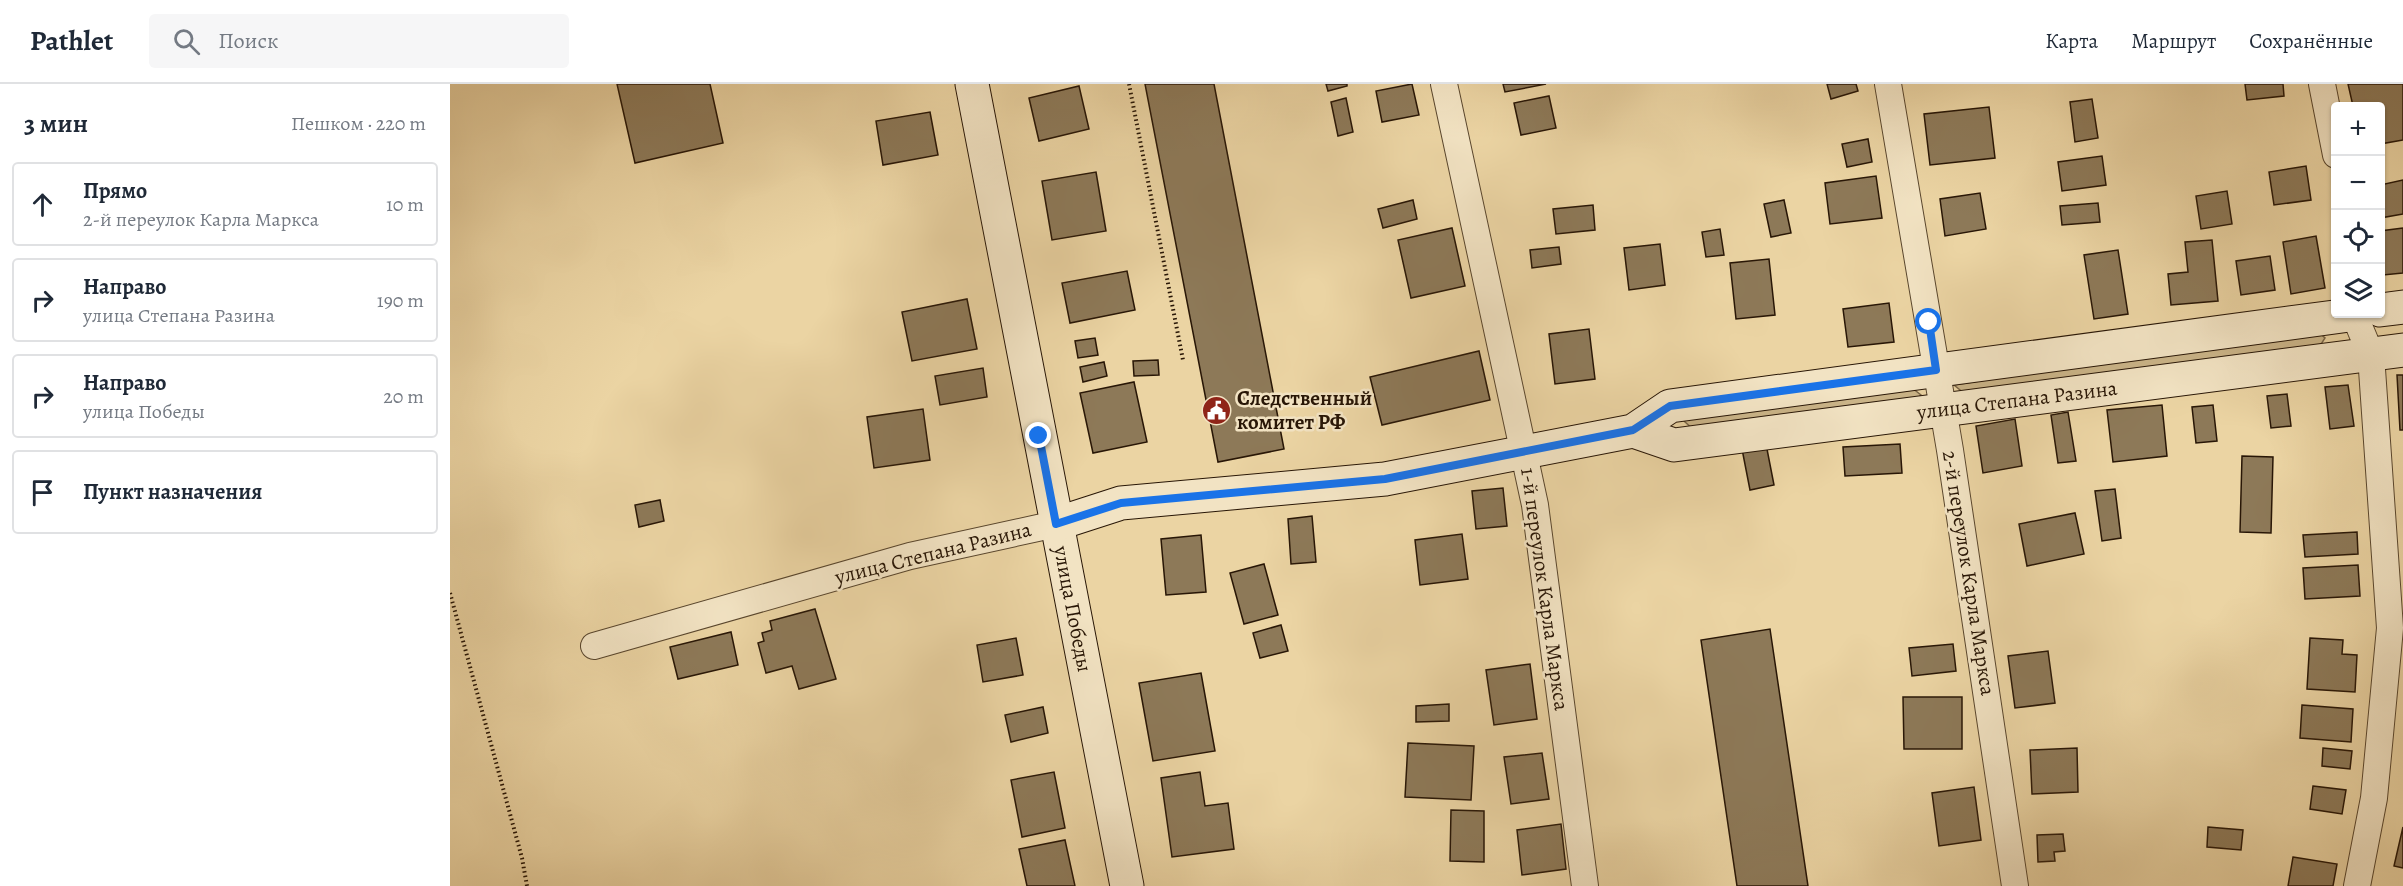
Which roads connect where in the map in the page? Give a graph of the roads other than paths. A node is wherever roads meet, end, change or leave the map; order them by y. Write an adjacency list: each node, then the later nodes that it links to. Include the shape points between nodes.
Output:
1 (972, 84): 15 (street, улица Победы)
2 (1444, 84): 14 (street, 1-й переулок Карла Маркса)
3 (1887, 84): 11 (street, 2-й переулок Карла Маркса)
4 (2322, 84): 5 (street)
5 (2331, 130)
6 (2403, 307): 7 (street)
7 (2385, 309)
8 (2331, 317): 11 (street, улица Степана Разина)
9 (2358, 318): 10 (street)
10 (2387, 352): 12 (street, улица Степана Разина); 20 (street, via 2390,628 2374,798)
11 (1936, 370): 12 (street, 2-й переулок Карла Маркса); 13 (street, улица Степана Разина, via 1670,406)
12 (1943, 410): 13 (street, улица Степана Разина, via 1674,445); 19 (street, 2-й переулок Карла Маркса)
13 (1633, 430): 14 (street, улица Степана Разина)
14 (1526, 450): 15 (street, улица Степана Разина, via 1385,479 1121,503); 18 (street, 1-й переулок Карла Маркса)
15 (1056, 524): 16 (street, улица Степана Разина, via 910,556); 17 (street, улица Победы)
16 (594, 646)
17 (1127, 886)
18 (1585, 886)
19 (2015, 886)
20 (2357, 886)

